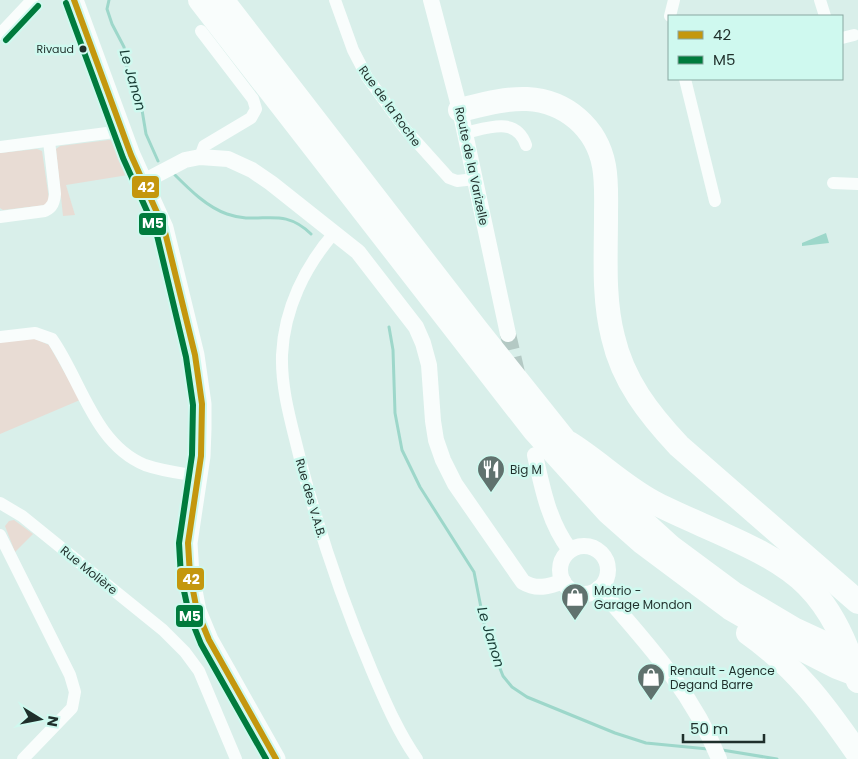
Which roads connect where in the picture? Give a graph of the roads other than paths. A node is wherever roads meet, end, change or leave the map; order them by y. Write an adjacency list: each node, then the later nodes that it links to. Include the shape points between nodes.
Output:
1 (32, 0): 12 (street)
2 (74, 0): 15 (main road)
3 (200, 0): 35 (highway, via 534,430 608,512)
4 (224, 0): 30 (highway)
5 (335, 0): 21 (street, Rue de la Roche, via 367,77 405,129 449,178 457,181)
6 (431, 0): 14 (street, Route de la Varizelle)
7 (674, 0): 9 (street)
8 (820, 0): 10 (street)
9 (670, 15)
10 (825, 15)
11 (201, 31): 20 (street, via 253,98 256,109 251,118 204,146)
12 (0, 34)
13 (685, 80): 25 (street)
14 (460, 110): 16 (street, Route de la Varizelle); 39 (highway, via 513,100 535,100 573,114 586,126 598,145 604,166 606,286 613,337 638,398 679,446)
15 (122, 131): 17 (street); 22 (main road)
16 (465, 133): 18 (street, via 507,126 520,133); 21 (street, Route de la Varizelle)
17 (49, 141): 19 (street); 26 (street, via 55,194 50,209)
18 (526, 145)
19 (0, 147)
20 (200, 157): 22 (street, via 177,163); 27 (street, via 228,159 252,170)
21 (475, 179): 28 (street, Route de la Varizelle)
22 (142, 182): 32 (main road, via 164,228 195,355 202,404)
23 (833, 183): 24 (street)
24 (858, 184)
25 (715, 201)
26 (0, 217)
27 (335, 232): 37 (street, via 376,273 416,327 428,365 436,440 455,484 522,582 542,587); 47 (street, Rue des V.A.B., via 314,260 293,300 282,354 286,398 330,564 387,705)
28 (508, 334)
29 (0, 337): 32 (street, via 35,333 52,339 96,419 119,448 146,465)
30 (569, 443): 40 (highway, via 618,497 705,572 765,612); 42 (highway, via 651,501 776,562 806,584 827,609 838,629)
31 (535, 455): 36 (street, via 546,502)
32 (198, 476): 46 (main road, via 188,543 190,576 198,611 209,640)
33 (0, 503): 45 (street, Rue Molière, via 22,516 176,641 199,671)
34 (0, 535): 44 (street, via 70,675 75,692 72,708)
35 (643, 543): 41 (highway, via 730,608 799,648); 43 (highway, via 658,564 708,605 765,645 800,676)
36 (570, 550): 37 (street, via 560,567); 38 (street, via 585,546 600,552 607,566 604,582)
37 (562, 581): 38 (street, via 579,593)
38 (599, 588): 48 (street, via 675,678 702,718)
39 (858, 602)
40 (858, 657)
41 (858, 675)
42 (858, 681)
43 (858, 754)
44 (23, 759)
45 (236, 759)
46 (276, 759)
47 (416, 759)
48 (719, 759)

